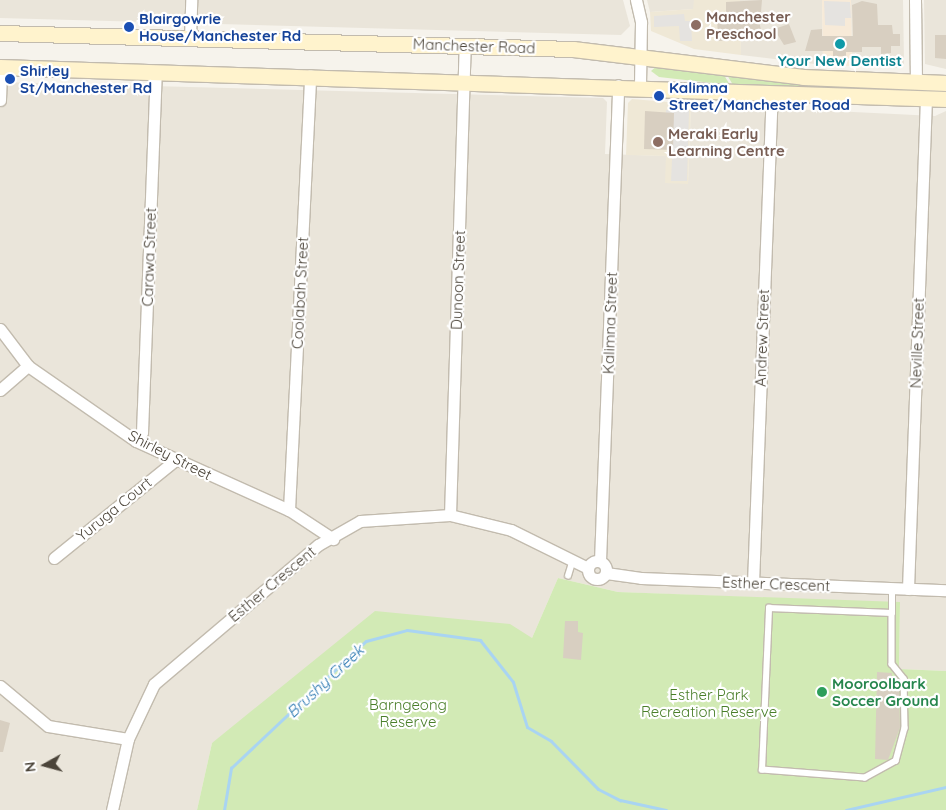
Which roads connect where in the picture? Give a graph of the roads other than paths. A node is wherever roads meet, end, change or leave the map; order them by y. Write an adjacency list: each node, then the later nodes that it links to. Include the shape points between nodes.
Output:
1 (191, 0): 5 (street)
2 (636, 0): 7 (street)
3 (915, 0): 12 (street)
4 (0, 33): 5 (main road, Manchester Road)
5 (190, 37): 6 (main road, Manchester Road)
6 (465, 45): 7 (main road, Manchester Road); 11 (street, Dunoon Street)
7 (640, 56): 12 (main road, Manchester Road, via 803,77); 15 (street)
8 (1, 68): 9 (main road); 19 (street)
9 (156, 72): 10 (main road); 23 (street, Carawa Street, via 142,432)
10 (310, 76): 11 (main road); 25 (street, Coolabah Street)
11 (464, 80): 14 (main road); 26 (street, Dunoon Street)
12 (916, 82): 13 (main road, Manchester Road)
13 (946, 83)
14 (618, 85): 15 (main road); 29 (street, Kalimna Street)
15 (640, 86): 16 (main road)
16 (772, 93): 17 (main road); 34 (street, Andrew Street)
17 (926, 98): 18 (main road); 36 (street, Neville Street)
18 (946, 99)
19 (0, 100)
20 (0, 329): 21 (street, Shirley Street)
21 (28, 366): 22 (street); 23 (street, Shirley Street)
22 (0, 390)
23 (136, 441): 24 (street, Shirley Street)
24 (174, 461): 25 (street, Shirley Street); 28 (street, Yuruga Court)
25 (289, 510): 27 (street, Shirley Street)
26 (450, 515): 27 (street, Esther Crescent, via 360,522); 30 (street, Esther Crescent, via 511,530)
27 (333, 539): 40 (street, Esther Crescent, via 318,546 154,684)
28 (54, 558)
29 (600, 561): 31 (street); 32 (street)
30 (572, 563): 31 (street, Esther Crescent); 33 (lane)
31 (588, 568): 32 (street, Esther Crescent, via 594,578)
32 (606, 573): 34 (street, Esther Crescent)
33 (568, 576)
34 (753, 584): 35 (street, Esther Crescent)
35 (892, 588): 36 (street, Esther Crescent); 38 (lane)
36 (908, 589): 37 (street, Esther Crescent)
37 (946, 590)
38 (892, 613): 38 (lane, via 769,608 762,770 865,778 896,761 905,728 904,679 892,664)
39 (0, 686): 40 (street, via 48,726)
40 (128, 739): 41 (street, Esther Crescent)
41 (112, 810)

